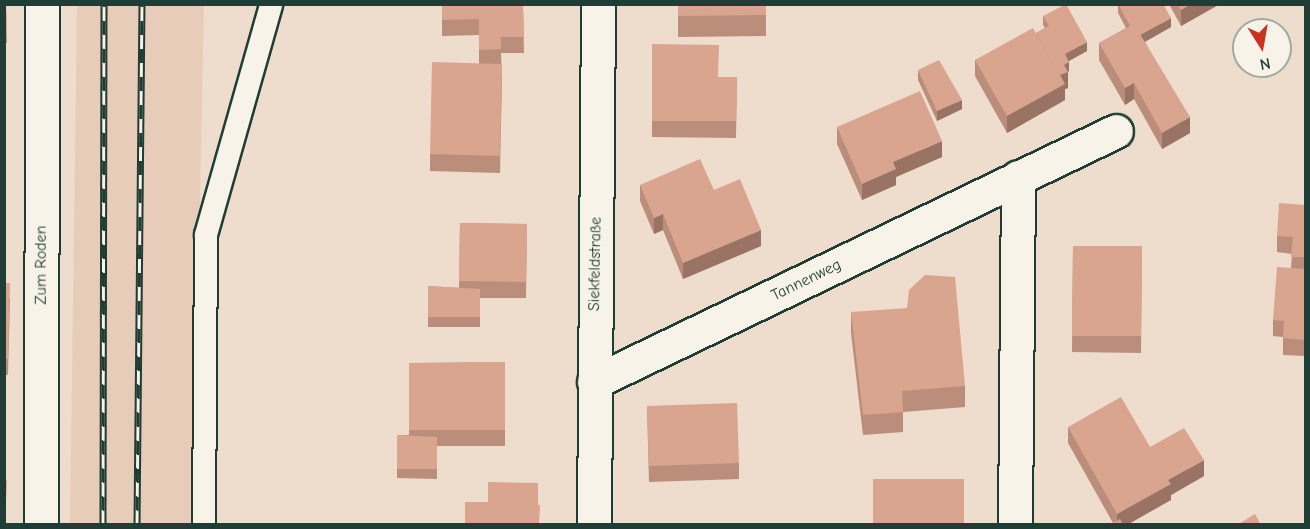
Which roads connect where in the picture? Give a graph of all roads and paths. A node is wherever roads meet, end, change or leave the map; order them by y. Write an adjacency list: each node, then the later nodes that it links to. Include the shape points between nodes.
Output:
1 (42, 4): 7 (street, Zum Roden)
2 (598, 4): 6 (street, Siekfeldstraße)
3 (271, 5): 8 (lane, via 206,235)
4 (1116, 131): 5 (street, Tannenweg)
5 (1018, 177): 6 (street, Tannenweg); 10 (street)
6 (594, 382): 9 (street, Siekfeldstraße)
7 (40, 525)
8 (204, 525)
9 (594, 525)
10 (1015, 525)

